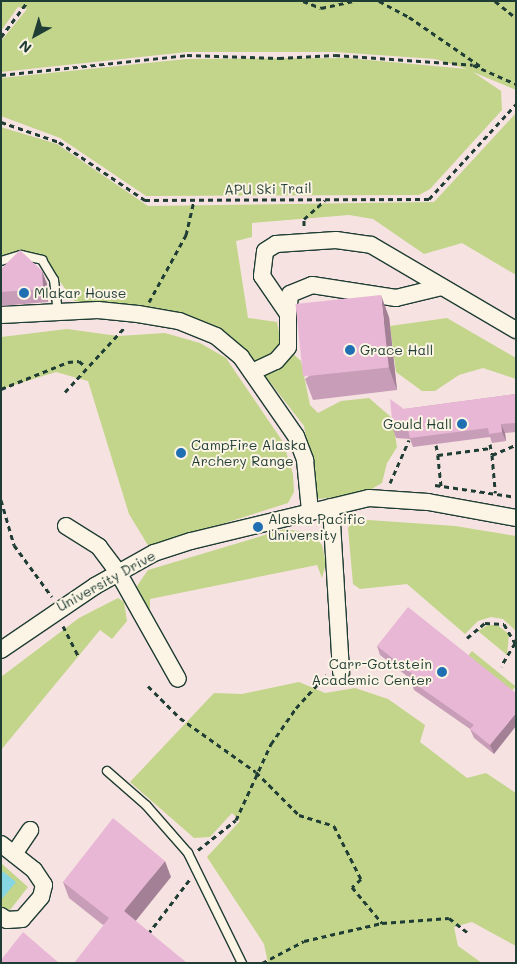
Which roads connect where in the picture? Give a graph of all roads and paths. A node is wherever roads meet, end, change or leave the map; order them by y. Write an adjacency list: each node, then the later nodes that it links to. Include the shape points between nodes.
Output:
1 (28, 1): 7 (path)
2 (303, 1): 3 (path, via 321,8)
3 (353, 1)
4 (379, 1): 8 (path, via 409,16)
5 (495, 1): 6 (path)
6 (516, 18)
7 (1, 37)
8 (492, 73): 9 (path, via 473,65 335,54 279,58 187,55); 10 (path)
9 (1, 75)
10 (516, 84)
11 (516, 104): 13 (path, APU Ski Trail, via 429,199)
12 (1, 122): 13 (path, APU Ski Trail, via 59,142 145,200)
13 (325, 199): 14 (path, via 304,219)
14 (305, 241): 16 (street, via 371,245); 18 (street, via 270,247 262,261 268,291)
15 (1, 261): 17 (lane, via 21,254 42,260 54,280)
16 (441, 287): 18 (street, via 396,298 312,285 290,294); 20 (street)
17 (58, 313): 19 (street); 22 (street, via 98,310 179,321 216,336)
18 (288, 314): 22 (street, via 288,347 276,361)
19 (1, 315)
20 (516, 330)
21 (86, 367): 23 (path, via 79,362 68,362)
22 (252, 372): 34 (street, via 296,436 305,460)
23 (1, 390)
24 (409, 440): 29 (path)
25 (436, 445): 27 (path)
26 (516, 445): 28 (path)
27 (438, 455): 28 (path, via 490,446); 30 (path)
28 (492, 455): 31 (path)
29 (390, 483)
30 (441, 486)
31 (495, 493)
32 (1, 500): 38 (path, via 14,545 46,584)
33 (331, 507): 34 (street, University Drive); 35 (street, University Drive, via 369,498 428,502); 43 (street)
34 (310, 511): 37 (street, University Drive, via 154,553)
35 (516, 518)
36 (66, 526): 37 (street, via 99,547)
37 (119, 574): 38 (street, University Drive); 44 (street)
38 (58, 608): 40 (street, University Drive); 41 (path)
39 (467, 638): 42 (path, via 485,623 504,624 515,643)
40 (1, 650)
41 (78, 656)
42 (501, 666)
43 (341, 672): 47 (path, via 328,673 296,708)
44 (178, 679)
45 (148, 686): 47 (path, via 180,718)
46 (107, 771): 50 (lane, via 146,805)
47 (256, 772): 50 (path, via 236,820); 53 (path, via 299,815 334,826 361,879 352,887)
48 (30, 830): 49 (street)
49 (7, 849): 52 (street, via 44,885 41,897 22,919 7,920)
50 (190, 856): 51 (lane)
51 (198, 869): 55 (path); 56 (lane)
52 (1, 916)
53 (382, 923): 54 (path, via 449,918); 57 (path, via 304,941)
54 (467, 932)
55 (144, 939)
56 (242, 963)
57 (262, 963)

